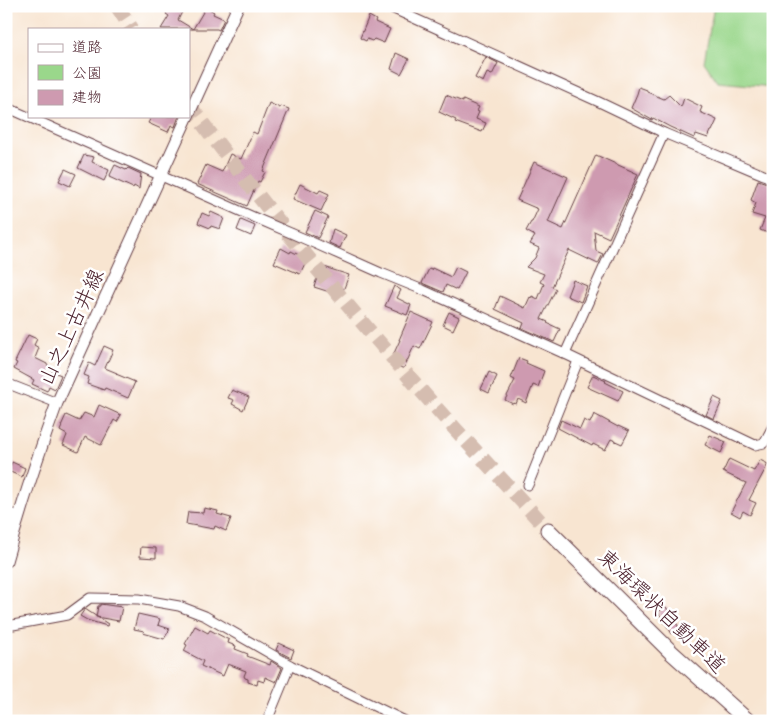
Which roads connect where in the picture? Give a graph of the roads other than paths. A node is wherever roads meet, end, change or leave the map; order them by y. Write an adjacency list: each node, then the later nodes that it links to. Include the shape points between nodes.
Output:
1 (238, 6): 4 (main road, 山之上古井線)
2 (393, 7): 8 (street)
3 (6, 107): 5 (street)
4 (190, 112)
5 (28, 117)
6 (31, 118): 9 (street)
7 (187, 118): 9 (main road, 山之上古井線)
8 (664, 132): 10 (street); 11 (street)
9 (161, 176): 11 (street); 14 (main road, 山之上古井線)
10 (773, 179)
11 (565, 354): 12 (street)
12 (578, 361): 15 (street, via 755,445 764,443); 16 (street)
13 (6, 383): 14 (street)
14 (57, 403): 18 (main road, 山之上古井線)
15 (773, 426)
16 (528, 485)
17 (6, 512): 18 (street)
18 (19, 516): 20 (main road, 山之上古井線)
19 (548, 530): 25 (highway, 東海環状自動車道, via 671,652)
20 (6, 561)
21 (6, 624): 22 (street, via 67,615 90,598 139,599 179,606 205,616)
22 (290, 666): 23 (street); 24 (street)
23 (266, 721)
24 (405, 721)
25 (748, 721)

